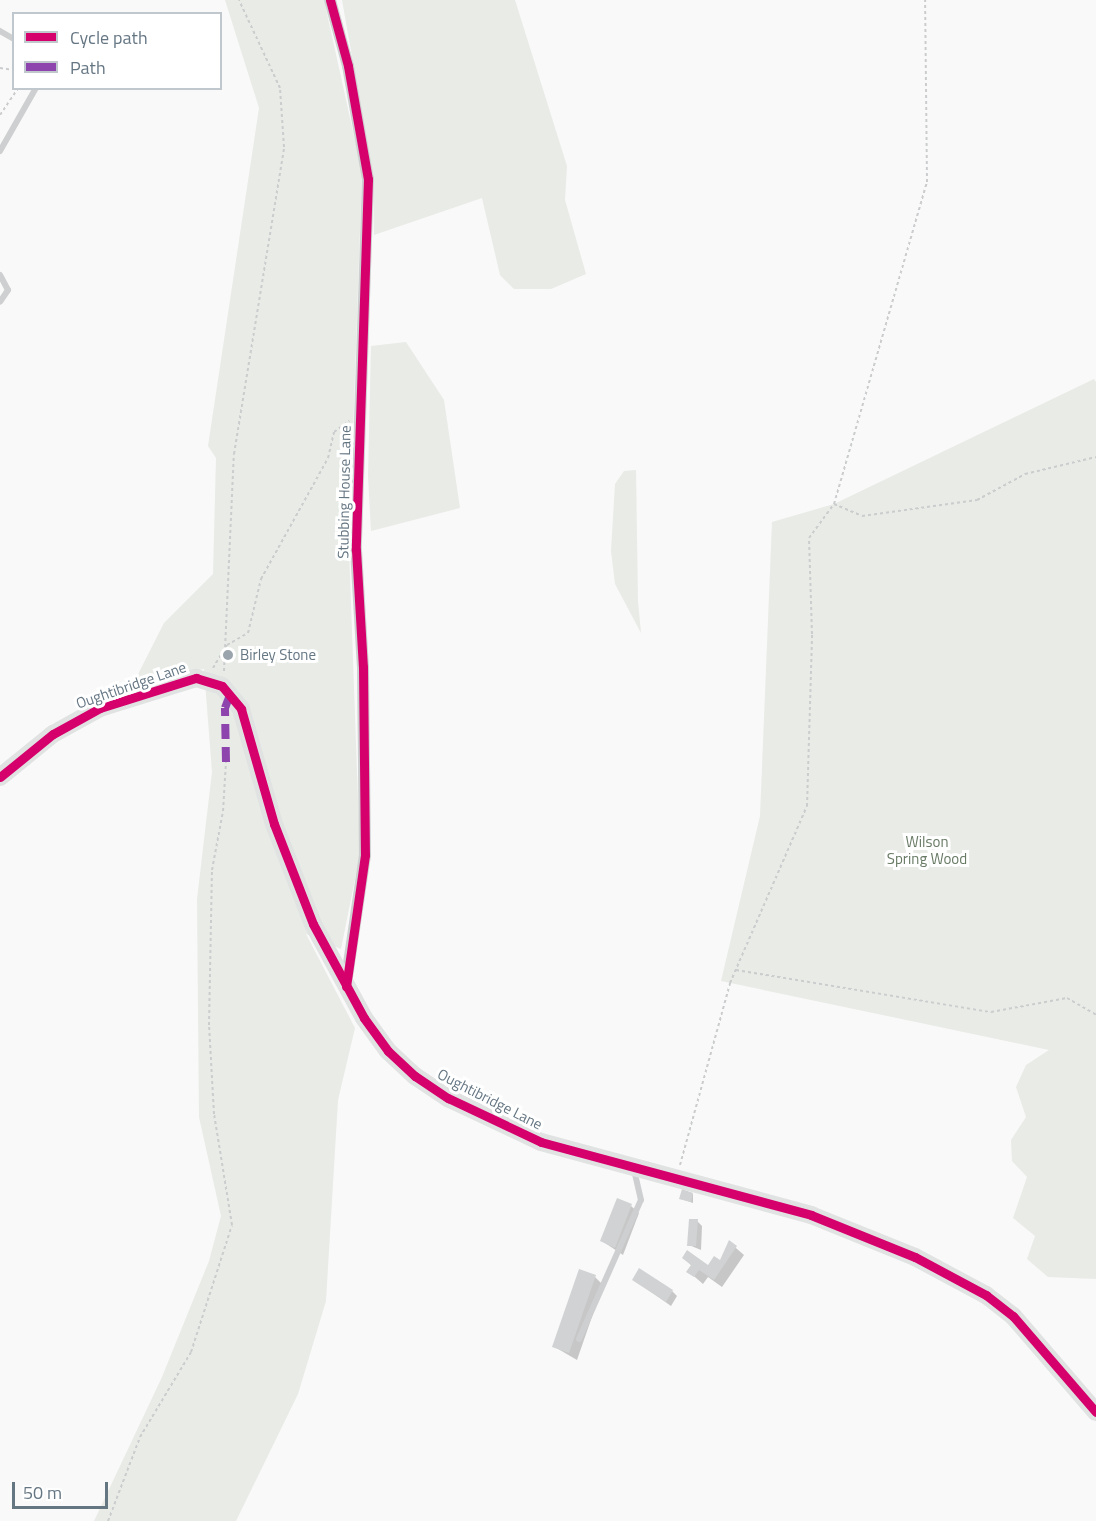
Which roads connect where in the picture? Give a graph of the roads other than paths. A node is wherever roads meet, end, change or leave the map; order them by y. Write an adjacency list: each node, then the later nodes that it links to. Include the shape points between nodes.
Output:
1 (330, 0): 7 (street, Stubbing House Lane, via 348,66 368,179 356,550 363,667 365,855)
2 (35, 90): 3 (lane)
3 (0, 151)
4 (0, 275): 5 (lane, via 8,290)
5 (1, 301)
6 (0, 777): 7 (street, Oughtibridge Lane, via 53,734 100,708 180,681 217,683 240,709 297,887)
7 (346, 987): 8 (street, Oughtibridge Lane, via 388,1051 448,1098 541,1142)
8 (634, 1168): 9 (lane, via 641,1200); 10 (street, Oughtibridge Lane, via 811,1215 950,1274 1013,1316)
9 (579, 1339)
10 (1096, 1412)

